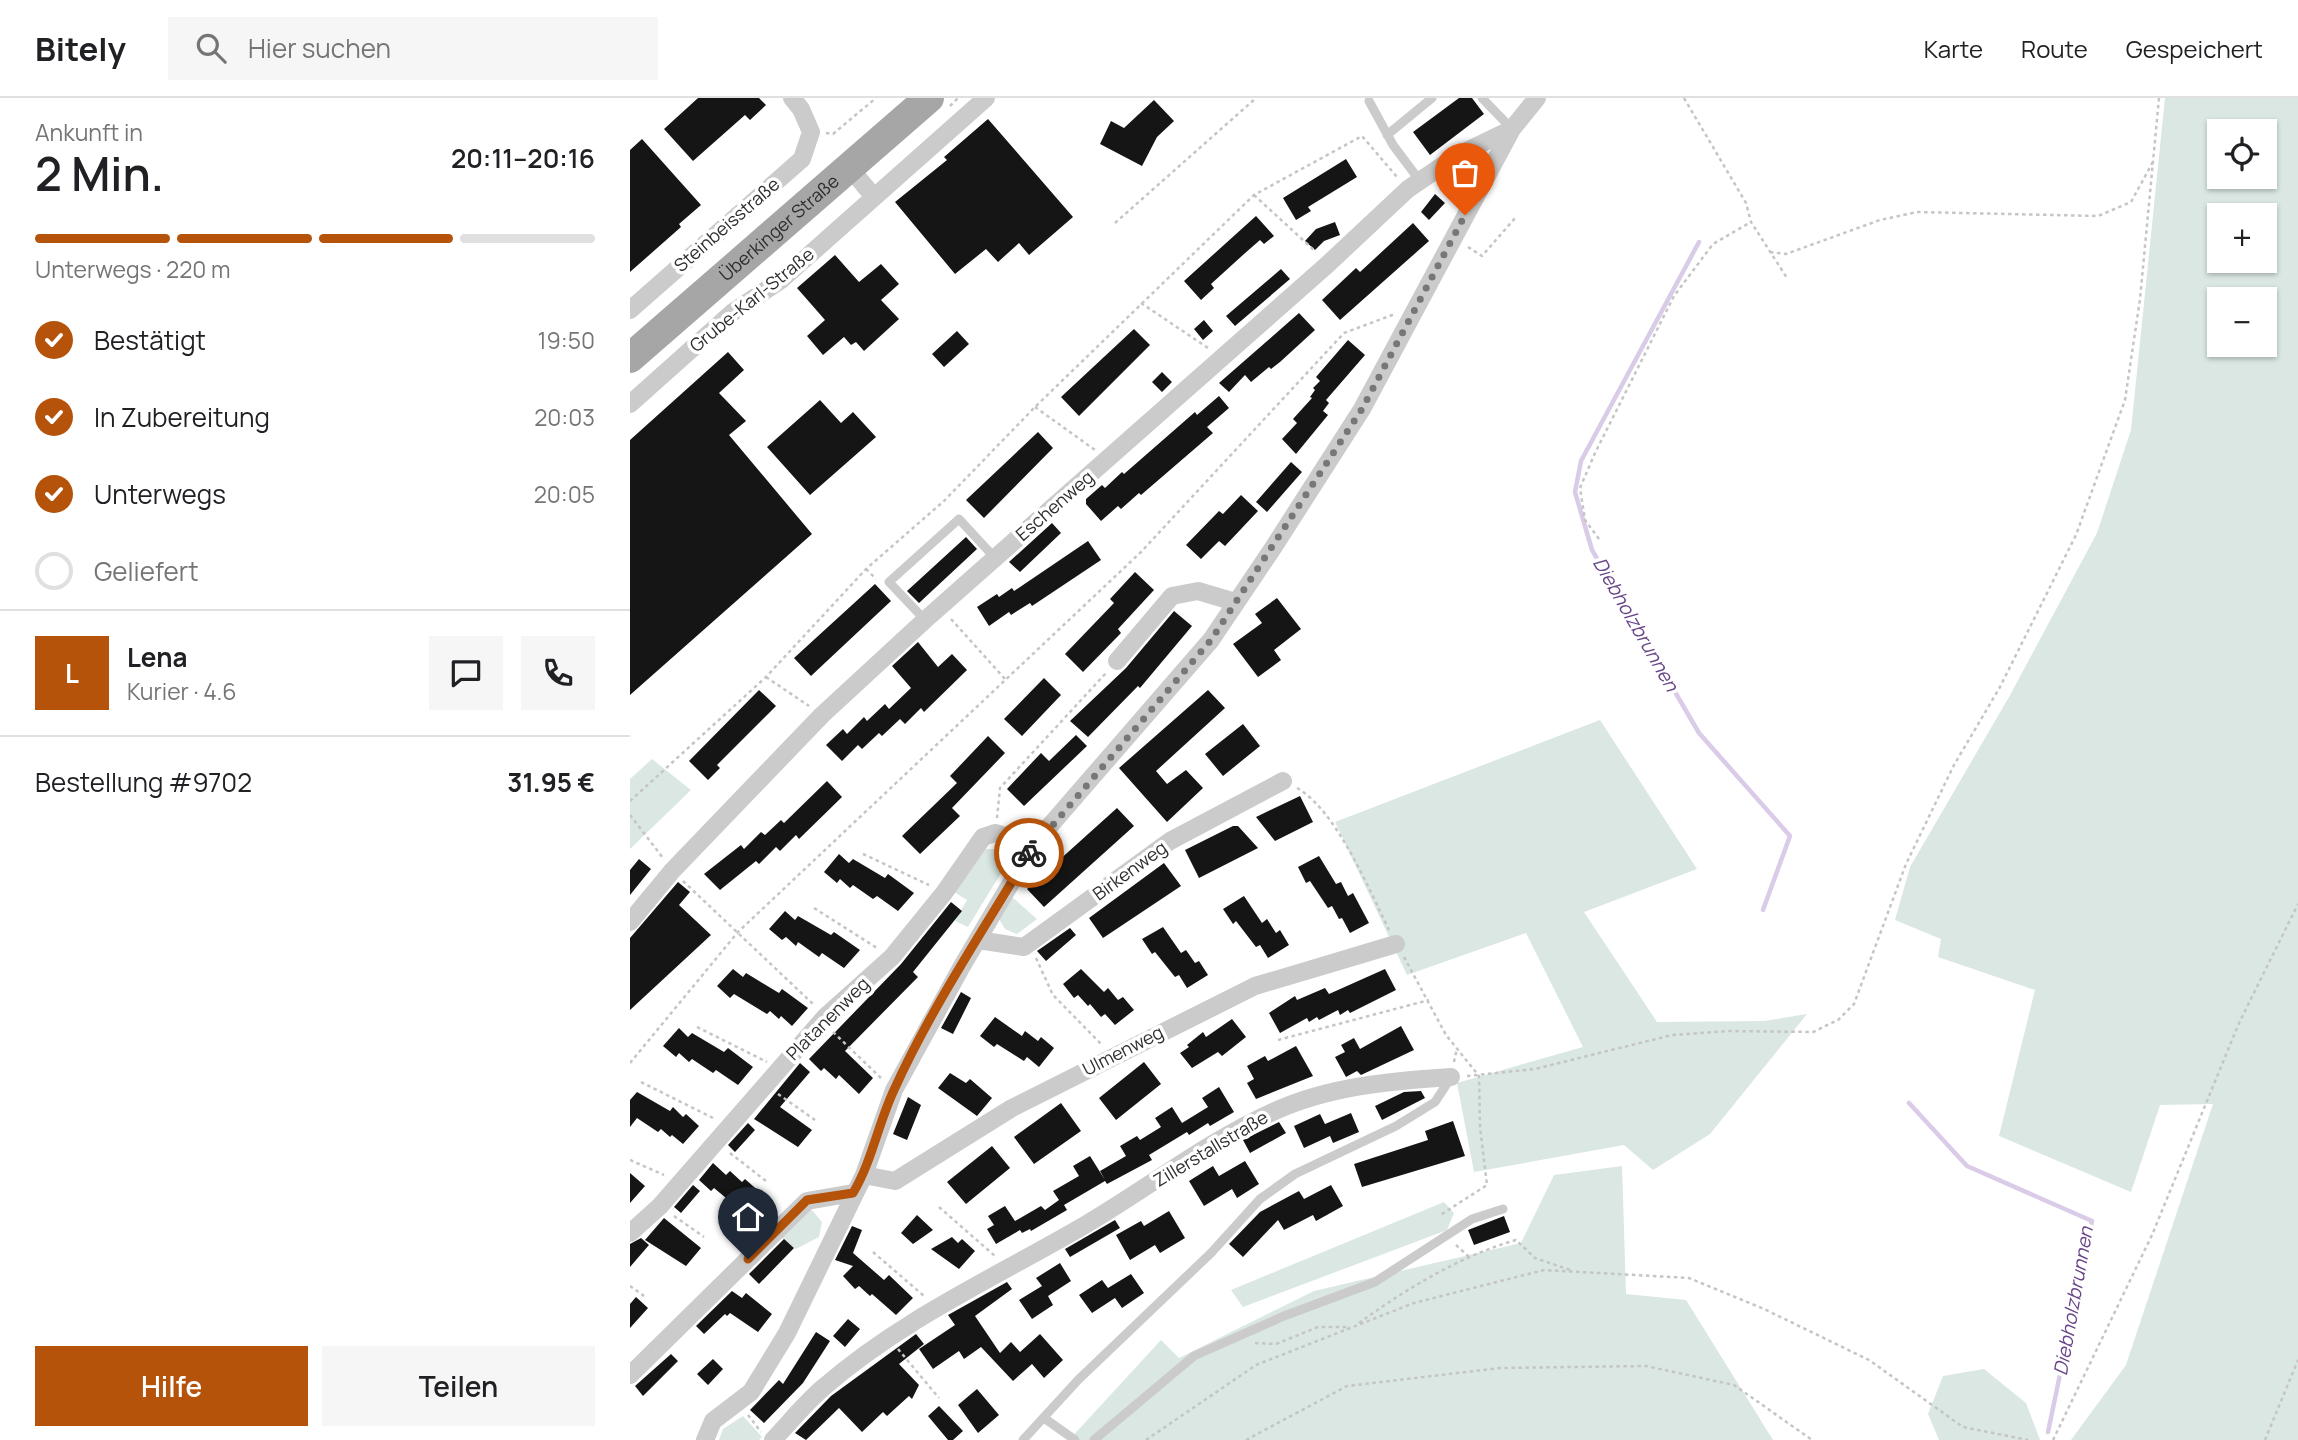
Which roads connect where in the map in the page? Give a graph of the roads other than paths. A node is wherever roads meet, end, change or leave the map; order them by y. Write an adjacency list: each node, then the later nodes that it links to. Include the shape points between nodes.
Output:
1 (792, 98): 13 (street, Steinbeisstraße, via 811,132 802,159)
2 (929, 98): 10 (main road, Überkinger Straße)
3 (986, 98): 12 (street, Grube-Karl-Straße)
4 (1432, 98): 9 (lane)
5 (1482, 98): 8 (lane)
6 (1537, 98): 8 (street)
7 (1368, 101): 9 (lane)
8 (1512, 129): 11 (street, Eschenweg, via 1458,155); 17 (street, via 1362,409)
9 (1387, 135): 11 (lane)
10 (849, 167): 12 (street); 14 (main road, Überkinger Straße)
11 (1414, 185): 16 (street, Eschenweg)
12 (874, 197): 15 (street, Grube-Karl-Straße, via 781,280 733,312)
13 (630, 310)
14 (630, 358)
15 (630, 404)
16 (995, 558): 18 (street, Eschenweg); 18 (lane, via 959,519 889,583)
17 (1235, 602): 19 (street, via 1198,591 1172,596); 21 (street, via 1211,640)
18 (925, 620): 22 (street, Eschenweg, via 822,715)
19 (1117, 661)
20 (1283, 781): 23 (street, Birkenweg, via 1170,841 1030,944)
21 (1034, 844): 23 (street); 29 (street, Platanenweg, via 995,833 984,837 892,957 825,1017 660,1206)
22 (630, 922)
23 (978, 940): 26 (street, via 894,1090)
24 (1396, 944): 26 (street, Ulmenweg, via 1255,986 1012,1108 895,1181)
25 (1451, 1077): 31 (lane, via 1435,1102 1396,1126 1295,1174 1260,1199); 33 (street, Zillerstallstraße, via 1324,1093 1275,1110 889,1338 823,1387)
26 (864, 1175): 27 (street)
27 (853, 1193): 30 (street, via 807,1200); 32 (street, via 787,1334 751,1392 712,1421)
28 (1503, 1209): 36 (lane, via 1472,1219 1375,1282 1194,1356)
29 (630, 1233)
30 (630, 1375)
31 (1044, 1418): 34 (lane); 35 (lane)
32 (705, 1440)
33 (773, 1440)
34 (1023, 1440)
35 (1076, 1440)
36 (1094, 1440)

